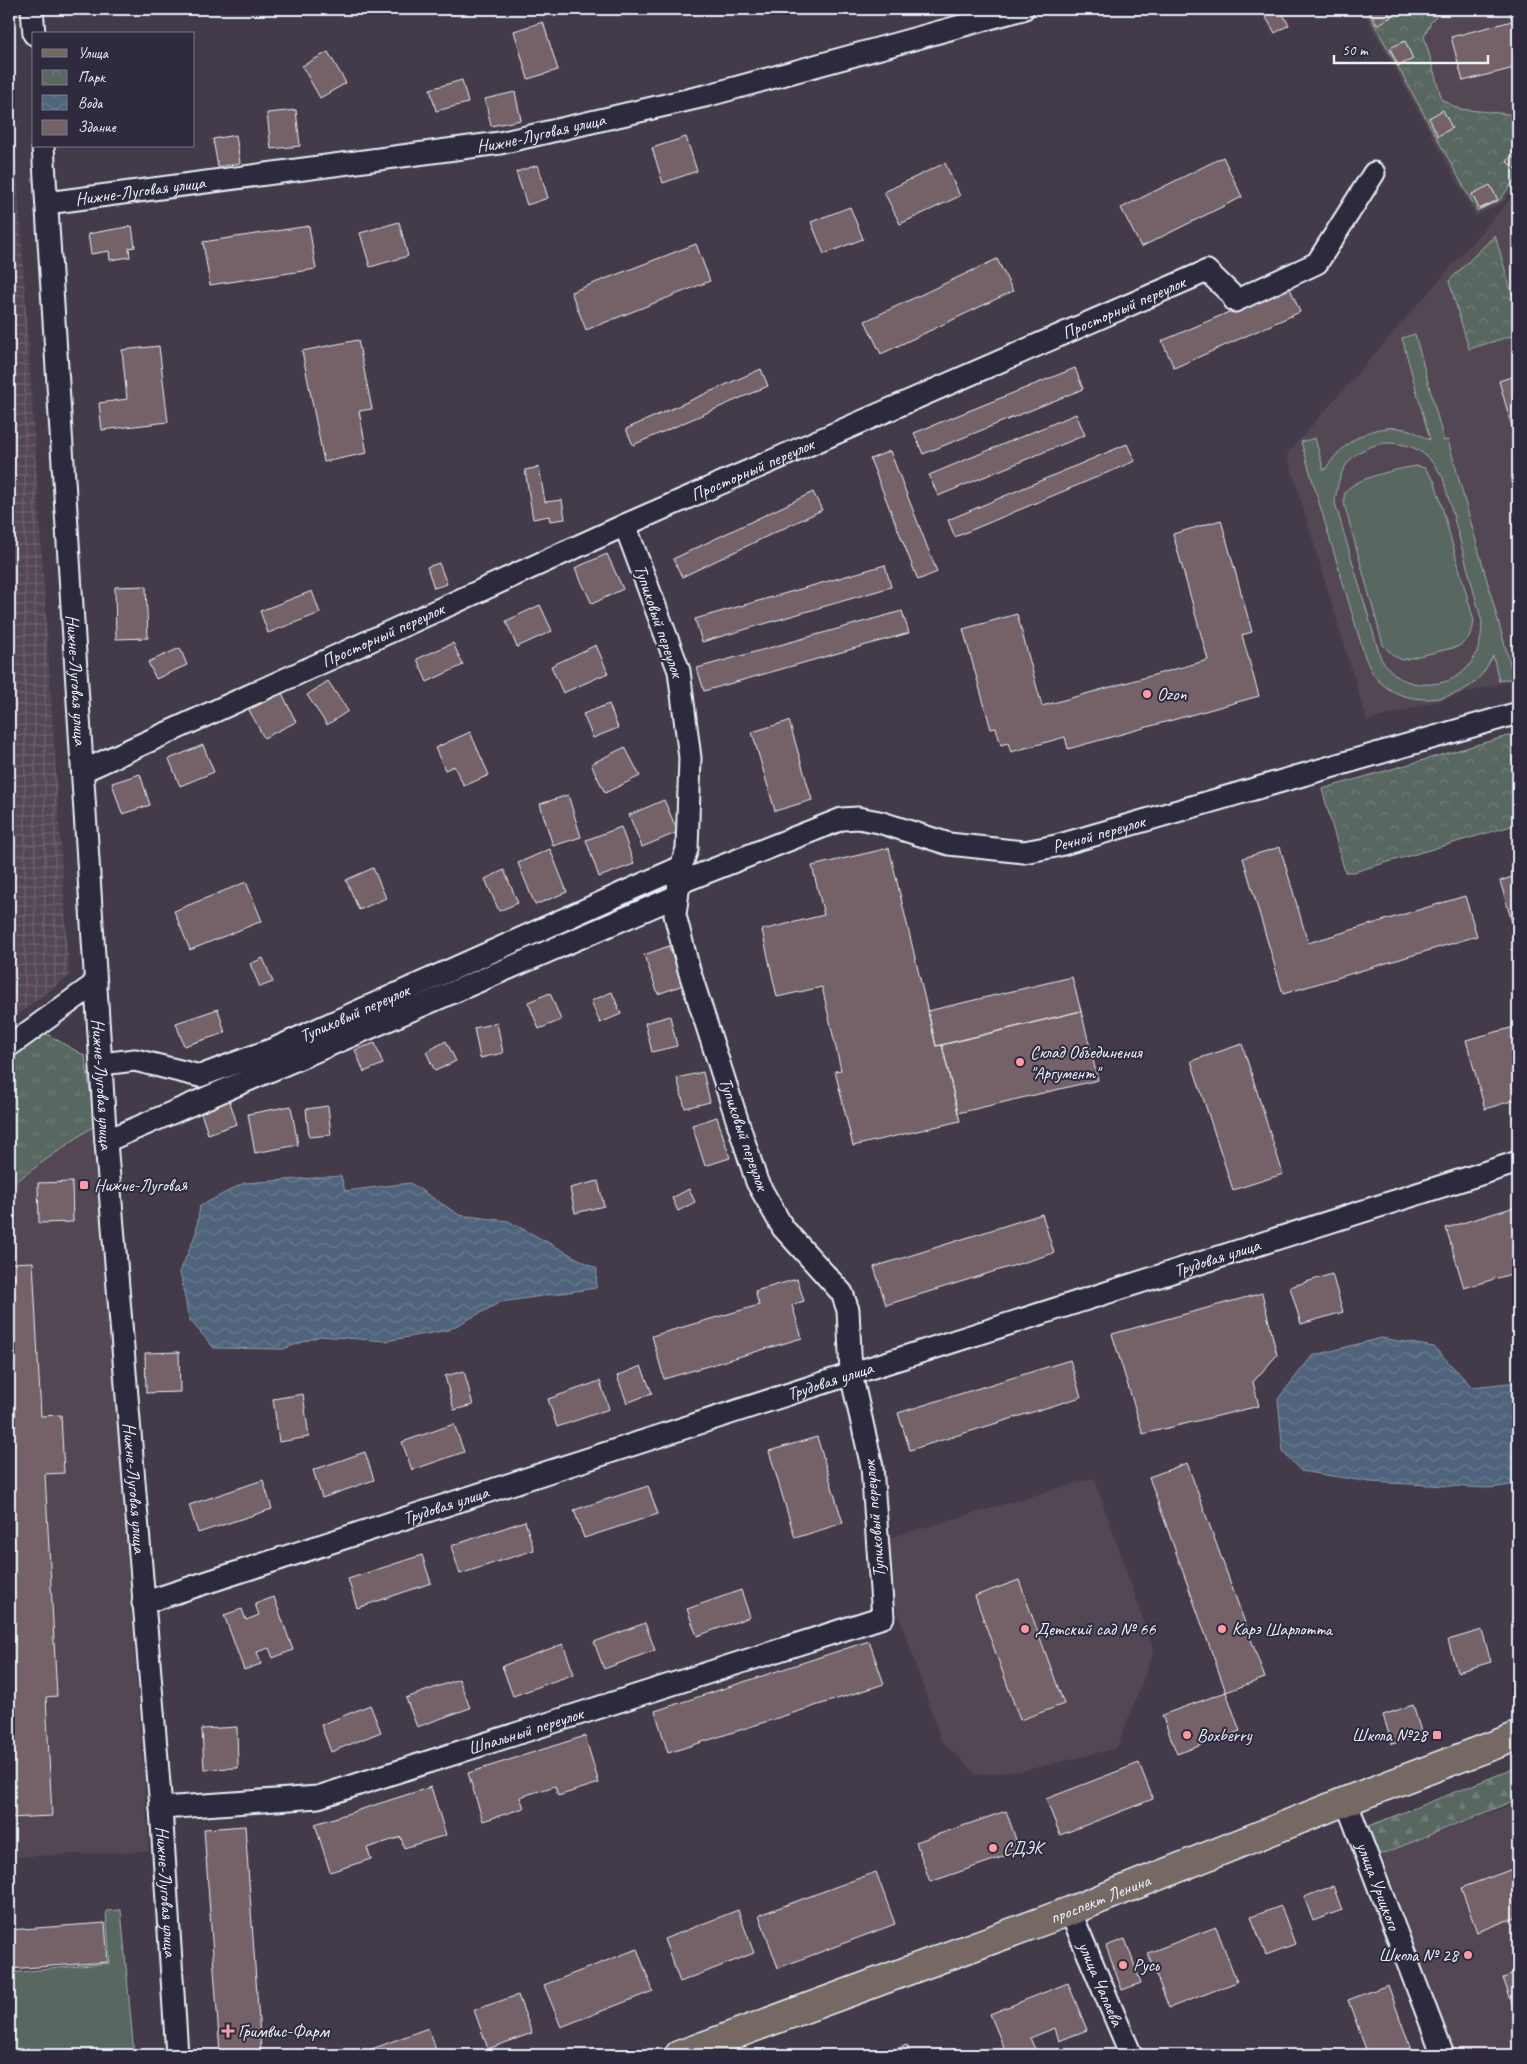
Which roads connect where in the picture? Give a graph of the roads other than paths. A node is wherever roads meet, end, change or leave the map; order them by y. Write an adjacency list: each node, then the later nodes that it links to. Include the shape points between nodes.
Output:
1 (32, 9): 3 (street)
2 (1023, 9): 6 (street, Нижне-Луговая улица, via 709,95 500,142)
3 (34, 32)
4 (43, 148): 6 (street, Нижне-Луговая улица)
5 (1374, 173): 7 (street, Просторный переулок, via 1317,263 1235,301 1207,272)
6 (48, 202): 9 (street, Нижне-Луговая улица)
7 (625, 525): 9 (street, Просторный переулок); 10 (street, Тупиковый переулок, via 679,671 690,758 687,849)
8 (1518, 712): 10 (street, Речной переулок, via 1056,846 1024,852 948,844 879,822 842,819)
9 (83, 771): 11 (street, Нижне-Луговая улица)
10 (679, 882): 13 (street, Тупиковый переулок, via 276,1048 200,1076 136,1060); 14 (street, Тупиковый переулок); 16 (street, Тупиковый переулок, via 675,915 689,970 758,1182 783,1228 842,1293 848,1310)
11 (96, 983): 12 (street); 13 (street, Нижне-Луговая улица)
12 (9, 1046)
13 (101, 1064): 14 (street, Нижне-Луговая улица)
14 (106, 1141): 17 (street, Нижне-Луговая улица)
15 (1518, 1162): 16 (street, Трудовая улица)
16 (851, 1374): 17 (street, Трудовая улица); 18 (street, Тупиковый переулок, via 872,1467)
17 (142, 1603): 21 (street, Нижне-Луговая улица)
18 (883, 1617): 21 (street, Шпальный переулок, via 318,1797)
19 (1518, 1736): 20 (main road, проспект Ленина)
20 (1346, 1801): 22 (main road, проспект Ленина); 26 (street, улица Урицкого)
21 (160, 1808): 23 (street, Нижне-Луговая улица)
22 (1070, 1911): 24 (main road, проспект Ленина); 25 (street, улица Чапаева)
23 (177, 2055)
24 (679, 2055)
25 (1131, 2055)
26 (1443, 2055)

